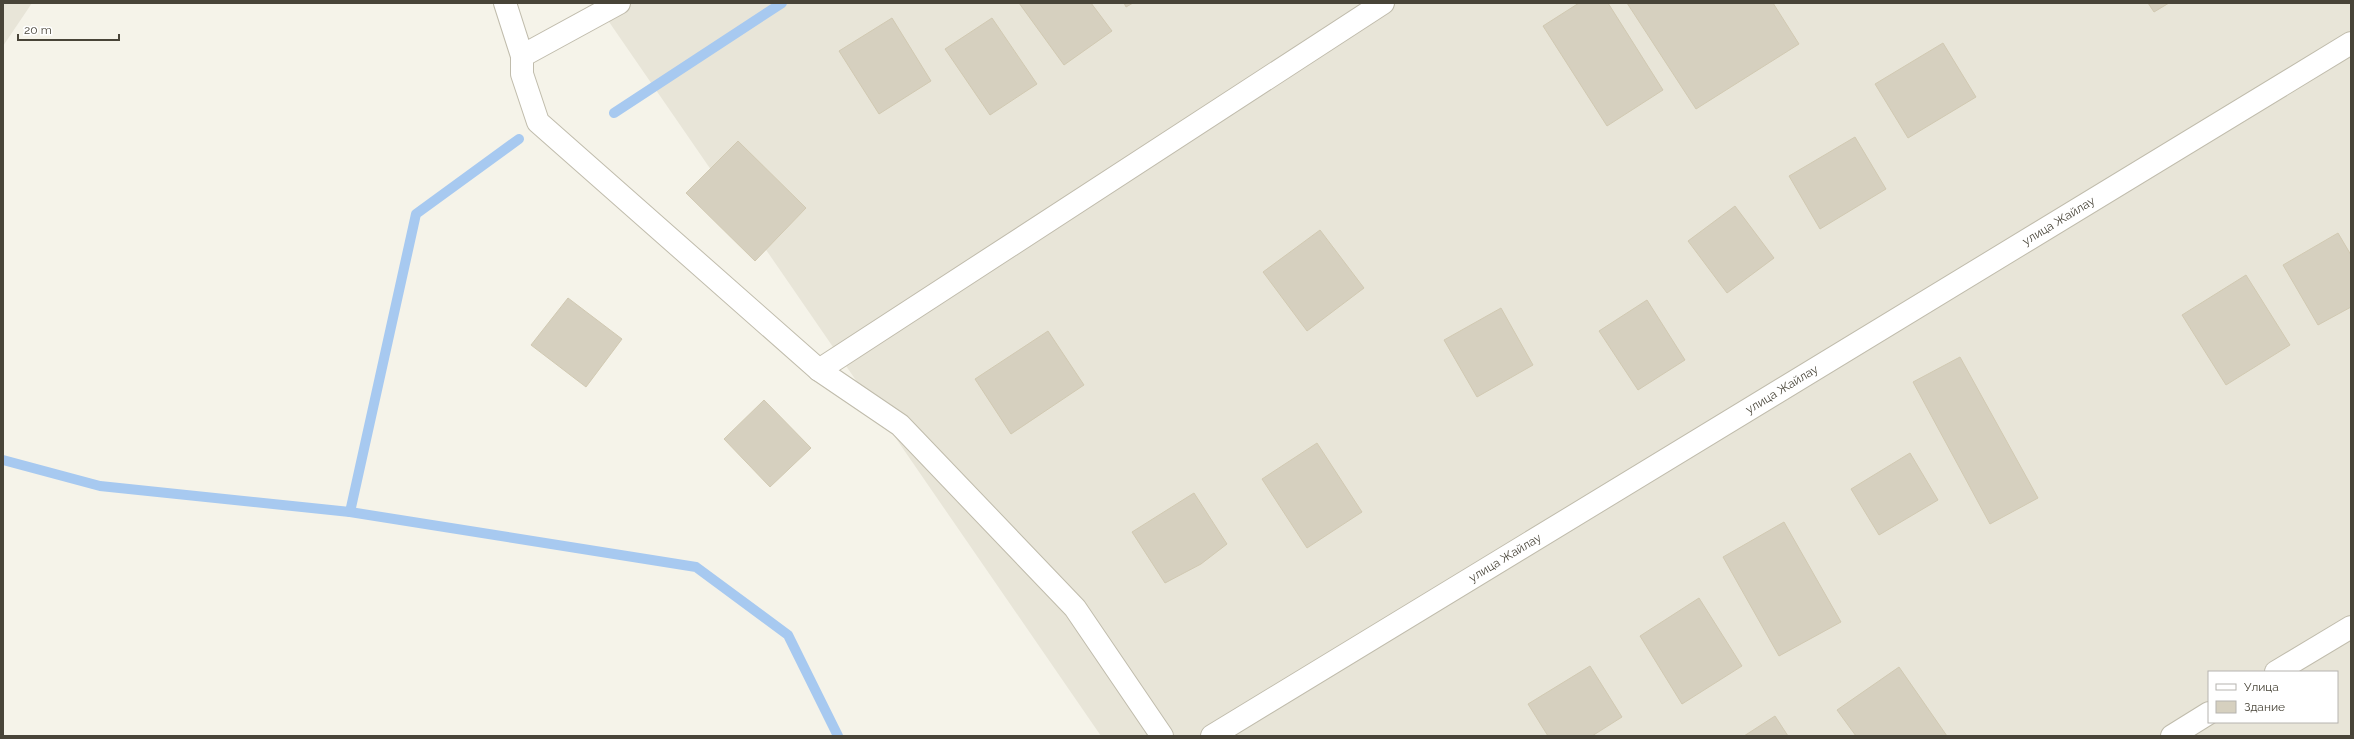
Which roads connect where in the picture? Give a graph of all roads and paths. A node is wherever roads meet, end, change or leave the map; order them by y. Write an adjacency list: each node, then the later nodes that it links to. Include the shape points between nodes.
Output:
1 (505, 3): 5 (street)
2 (619, 3): 5 (street)
3 (1383, 3): 6 (street)
4 (2351, 43): 11 (street, улица Жайлау)
5 (522, 56): 6 (street, via 522,74 538,122)
6 (819, 370): 10 (street, via 900,425 1074,608)
7 (2351, 626): 8 (street)
8 (2278, 671)
9 (2208, 714): 12 (street)
10 (1162, 736)
11 (1212, 736)
12 (2172, 736)

